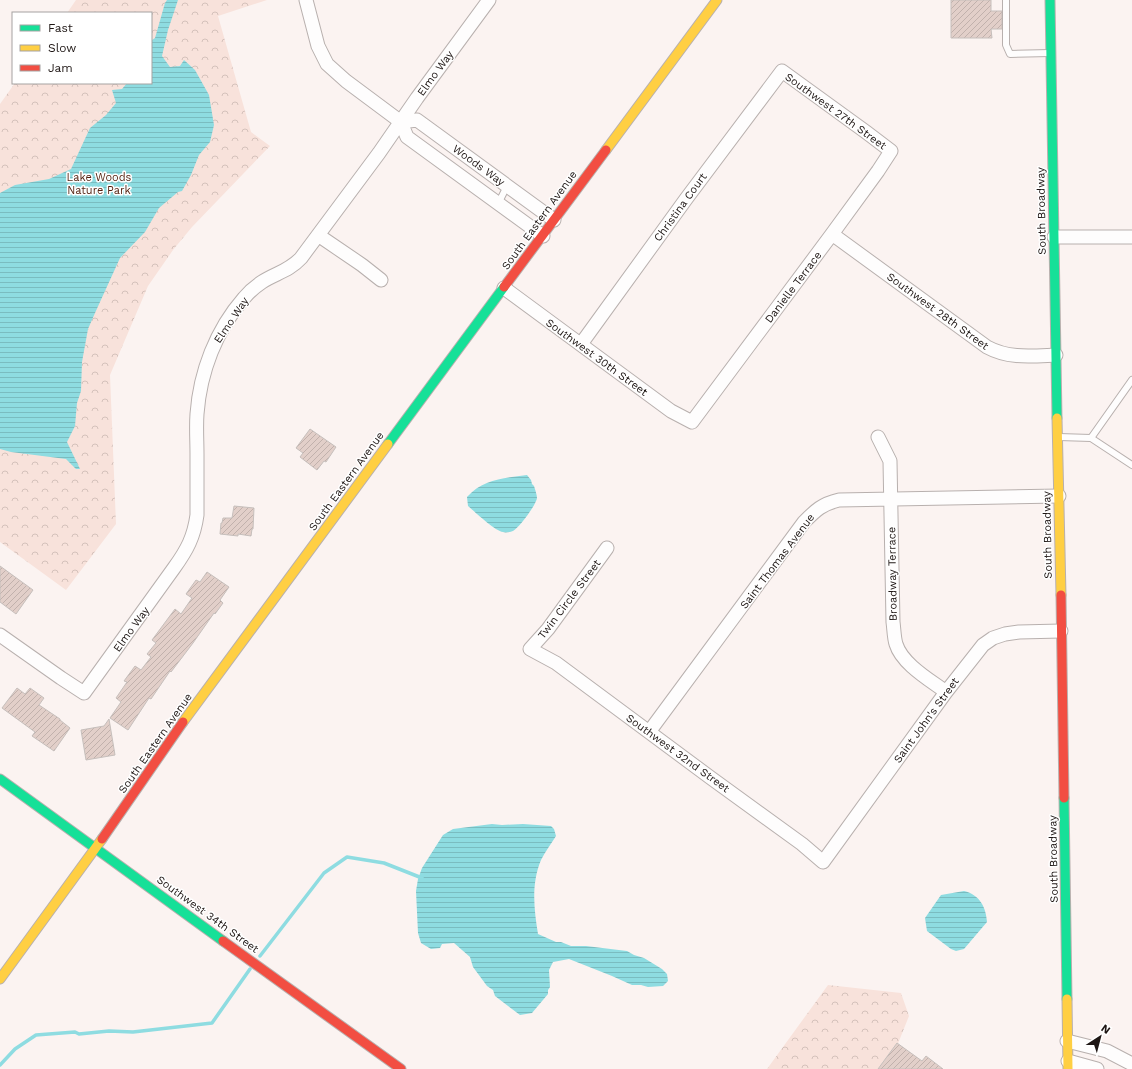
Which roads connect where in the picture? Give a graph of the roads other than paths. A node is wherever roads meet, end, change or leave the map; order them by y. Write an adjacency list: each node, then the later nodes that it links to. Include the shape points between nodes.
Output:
1 (306, 0): 8 (street, Woods Way, via 318,46 327,64)
2 (489, 0): 8 (street, Elmo Way)
3 (717, 0): 12 (street, South Eastern Avenue)
4 (1006, 0): 6 (lane, via 1006,45 1010,54)
5 (1050, 0): 6 (street, South Broadway)
6 (1051, 53): 16 (street, South Broadway)
7 (782, 71): 9 (street, Southwest 27th Street); 20 (street, Christina Court)
8 (401, 122): 10 (street, Woods Way, via 417,120); 11 (street, Woods Way, via 407,137); 14 (street, Elmo Way)
9 (891, 151): 13 (street, Danielle Terrace)
10 (507, 186): 11 (lane); 12 (street, Woods Way)
11 (498, 204): 15 (street, Woods Way)
12 (554, 220): 15 (street, South Eastern Avenue)
13 (832, 234): 21 (street, Southwest 28th Street, via 987,347 1007,355); 23 (street, Danielle Terrace)
14 (318, 235): 18 (street); 32 (street, Elmo Way, via 294,266 262,282 244,298 215,343 207,363 197,414 195,529 174,568 84,692)
15 (542, 236): 19 (street, South Eastern Avenue)
16 (1054, 237): 17 (street); 21 (street, South Broadway)
17 (1132, 237)
18 (381, 280)
19 (504, 288): 20 (street, Southwest 30th Street); 37 (street, South Eastern Avenue, via 192,709)
20 (581, 344): 23 (street, Southwest 30th Street, via 671,410)
21 (1056, 355): 24 (street, South Broadway)
22 (1132, 380): 26 (lane)
23 (692, 422)
24 (1058, 436): 26 (lane); 28 (street, South Broadway)
25 (878, 437): 29 (street, Broadway Terrace, via 890,461)
26 (1091, 438): 27 (lane)
27 (1132, 465)
28 (1059, 496): 29 (street, Saint Thomas Avenue); 31 (street, South Broadway)
29 (891, 499): 34 (street, Broadway Terrace, via 893,622 896,644 900,653 916,670); 35 (street, Saint Thomas Avenue, via 839,500 820,506 813,512)
30 (607, 548): 33 (street, Twin Circle Street, via 548,629)
31 (1061, 631): 34 (street, Saint John's Street, via 1019,632 994,638 983,645); 40 (street, South Broadway)
32 (0, 635)
33 (530, 649): 35 (street, Southwest 32nd Street, via 556,663)
34 (946, 692): 38 (street, Saint John's Street)
35 (649, 732): 38 (street, Southwest 32nd Street)
36 (0, 779): 37 (street, Southwest 34th Street)
37 (96, 848): 39 (street, South Eastern Avenue); 43 (street, Southwest 34th Street)
38 (823, 862)
39 (0, 979)
40 (1067, 1041): 41 (street, via 1106,1051); 42 (street, South Broadway)
41 (1132, 1064)
42 (1068, 1065): 44 (street)
43 (395, 1067)
44 (1097, 1069)

